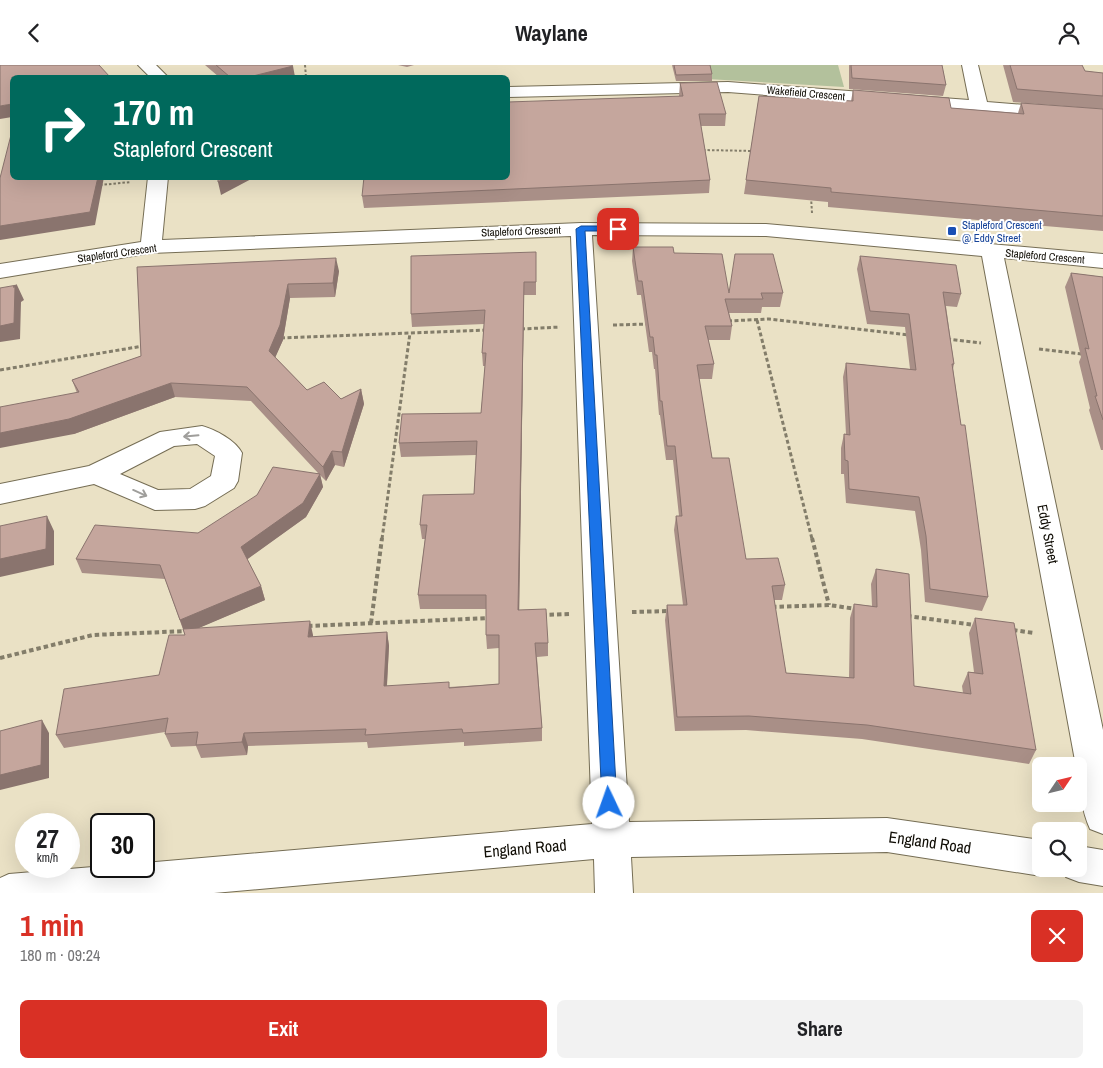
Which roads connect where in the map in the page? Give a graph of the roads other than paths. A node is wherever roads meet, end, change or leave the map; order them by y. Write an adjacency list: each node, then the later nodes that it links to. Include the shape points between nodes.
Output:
1 (146, 65): 3 (street)
2 (970, 65): 5 (street)
3 (157, 75)
4 (510, 92): 5 (street, Wakefield Crescent, via 728,87)
5 (979, 107): 6 (street, Wakefield Crescent)
6 (1103, 116)
7 (158, 180): 9 (street)
8 (581, 229): 9 (street, Stapleford Crescent); 10 (street, Stapleford Crescent, via 766,229); 16 (street)
9 (151, 247): 12 (street, Stapleford Crescent)
10 (992, 251): 11 (street, Stapleford Crescent); 15 (street, Eddy Street)
11 (1103, 261)
12 (0, 271)
13 (96, 474): 14 (street)
14 (0, 493)
15 (1103, 817)
16 (611, 841): 17 (street, England Road, via 886,835); 20 (street, England Road); 21 (street)
17 (1032, 858)
18 (1087, 865): 19 (street)
19 (1103, 868)
20 (10, 893)
21 (614, 893)

